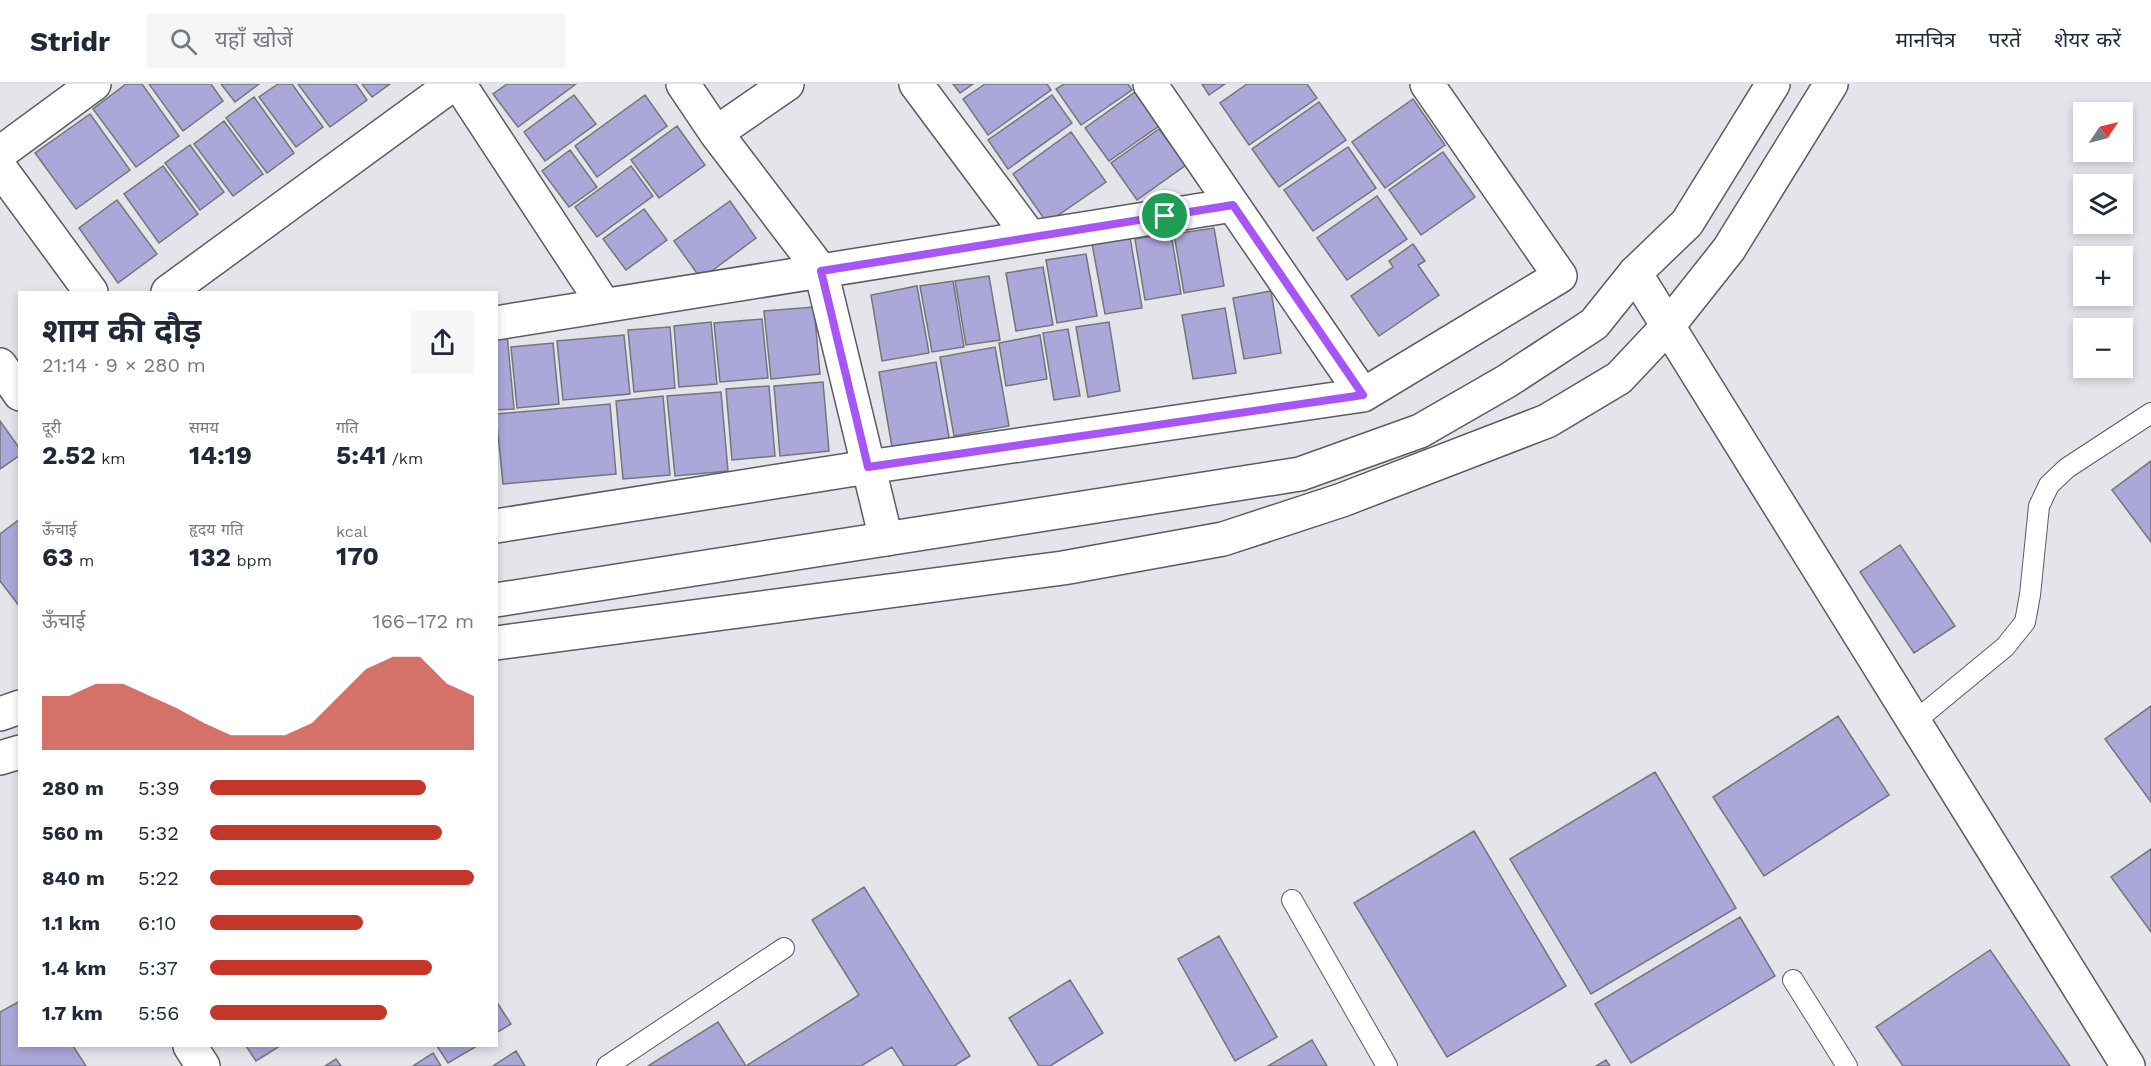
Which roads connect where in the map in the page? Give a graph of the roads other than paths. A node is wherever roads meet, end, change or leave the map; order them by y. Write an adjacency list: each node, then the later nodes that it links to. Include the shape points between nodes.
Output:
1 (94, 84): 12 (street)
2 (453, 84): 19 (street)
3 (459, 84): 20 (street)
4 (683, 84): 11 (street)
5 (787, 84): 11 (street)
6 (916, 84): 15 (street)
7 (1150, 84): 14 (street)
8 (1427, 84): 25 (street, via 1560,276)
9 (1773, 84): 17 (street, via 1687,223)
10 (1831, 84): 22 (street, via 1729,249)
11 (716, 133): 16 (street)
12 (0, 153)
13 (0, 168): 18 (street)
14 (1233, 205): 15 (street); 25 (street)
15 (1030, 237): 16 (street)
16 (821, 271): 20 (street); 27 (street)
17 (1635, 273): 22 (street); 29 (street, via 1594,324 1507,381 1420,431 1300,474)
18 (90, 291)
19 (169, 291)
20 (604, 305): 21 (street)
21 (498, 323)
22 (1668, 326): 31 (street, via 1619,378 1547,420 1341,500 1223,538 1063,568); 34 (street)
23 (0, 365): 24 (street)
24 (18, 391)
25 (1363, 395): 27 (street)
26 (2151, 413): 34 (lane, via 2067,468 2049,485 2039,506 2025,622 2005,647)
27 (868, 467): 28 (street); 29 (street)
28 (498, 526)
29 (886, 539): 30 (street)
30 (498, 600)
31 (498, 643)
32 (18, 708): 33 (street)
33 (0, 714)
34 (1914, 722): 43 (street)
35 (1292, 900): 41 (lane)
36 (783, 948): 40 (lane)
37 (1793, 980): 42 (lane)
38 (191, 1047): 39 (street)
39 (203, 1066)
40 (608, 1066)
41 (1387, 1066)
42 (1847, 1066)
43 (2127, 1066)

